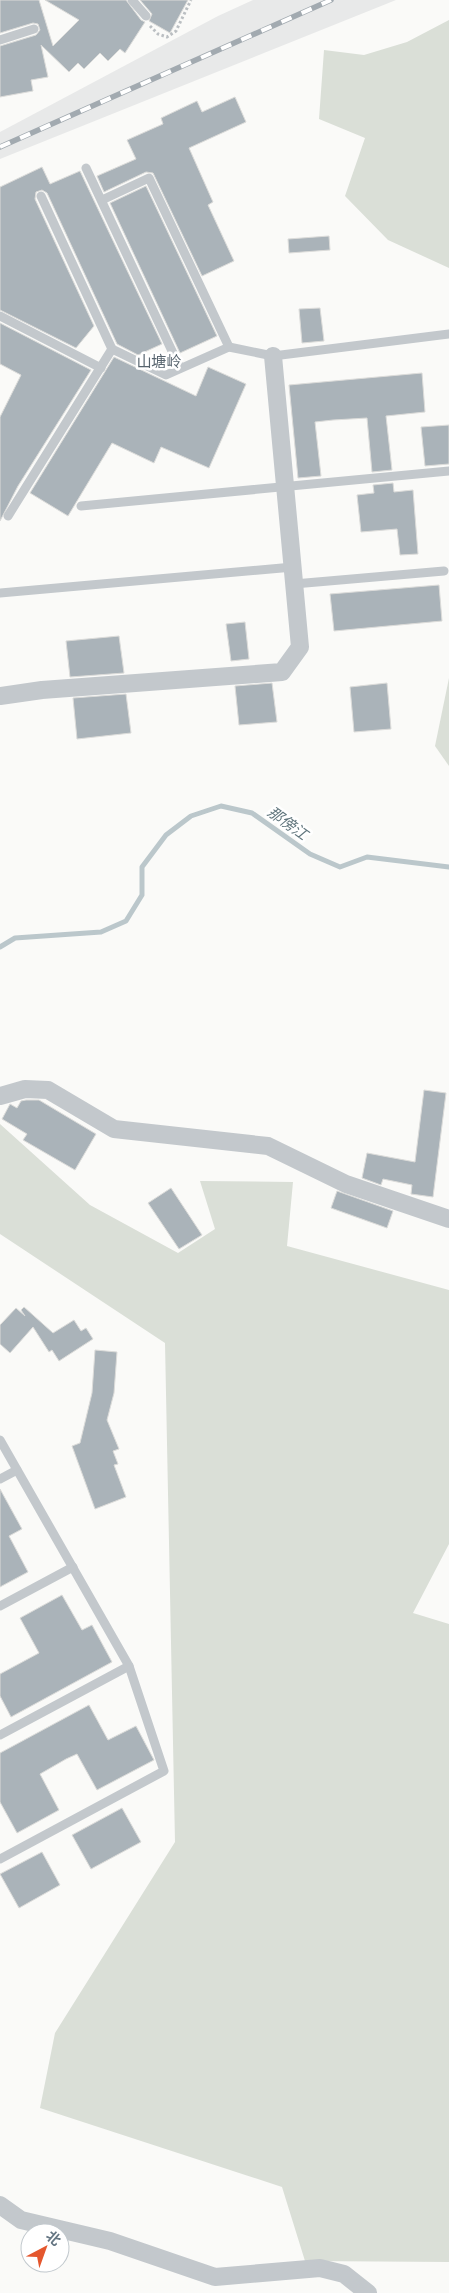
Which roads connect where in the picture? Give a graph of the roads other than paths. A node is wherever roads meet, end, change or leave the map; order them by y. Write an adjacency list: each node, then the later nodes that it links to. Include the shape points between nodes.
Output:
1 (132, 0): 2 (lane)
2 (146, 16)
3 (34, 29): 4 (lane)
4 (0, 40)
5 (86, 168): 7 (lane)
6 (41, 196): 11 (lane)
7 (102, 200): 10 (lane, via 149,178); 14 (lane)
8 (0, 316): 13 (lane)
9 (449, 334): 12 (lane)
10 (229, 347): 12 (lane); 14 (lane)
11 (112, 349): 13 (lane); 14 (lane, via 166,375)
12 (273, 356): 16 (street)
13 (101, 368): 18 (lane)
14 (180, 368)
15 (449, 471): 16 (lane)
16 (285, 487): 17 (lane); 20 (street)
17 (81, 506)
18 (8, 516)
19 (444, 571): 20 (lane)
20 (294, 576): 21 (lane); 22 (street, via 300,647 282,672)
21 (0, 593)
22 (0, 696)
23 (0, 1096): 24 (street, via 25,1089 48,1090 114,1130 268,1146 346,1184)
24 (449, 1219)
25 (0, 1440): 26 (lane)
26 (17, 1470): 27 (lane); 28 (lane)
27 (0, 1479)
28 (73, 1567): 29 (lane); 30 (lane)
29 (0, 1606)
30 (129, 1666): 31 (lane); 32 (lane, via 164,1771)
31 (0, 1735)
32 (0, 1859)
33 (0, 2205): 34 (street, via 21,2220 110,2241 215,2277 320,2268 344,2274)
34 (368, 2293)

